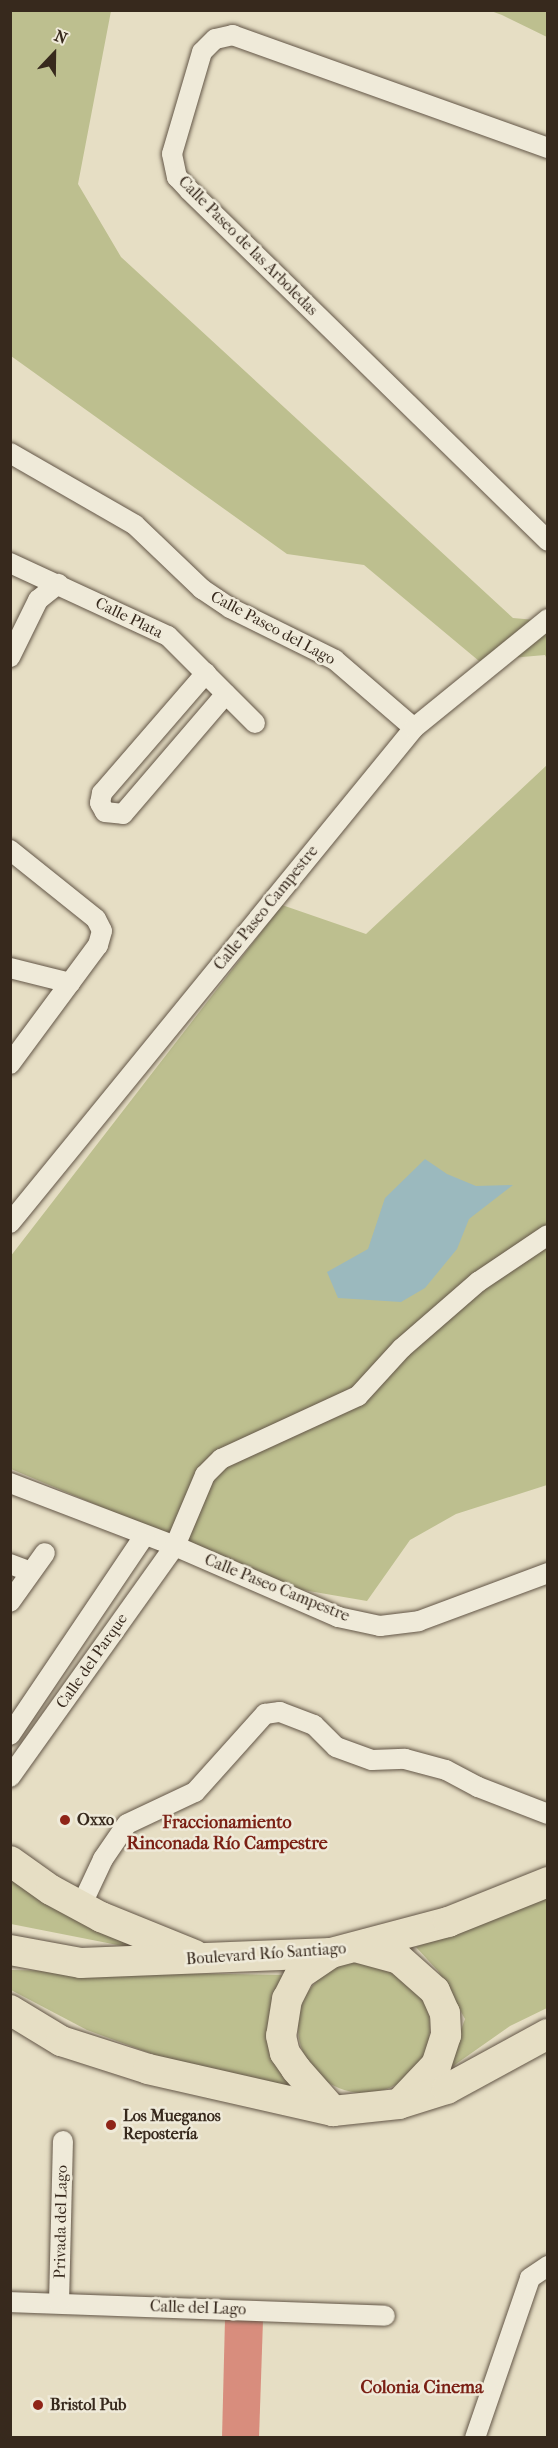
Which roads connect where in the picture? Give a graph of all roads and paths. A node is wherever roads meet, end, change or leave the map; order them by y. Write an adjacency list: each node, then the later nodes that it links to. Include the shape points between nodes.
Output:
1 (548, 148): 3 (street, Calle Paseo de las Arboledas, via 233,35 214,39 201,52 172,154 177,177 189,190)
2 (10, 453): 12 (street, Calle Paseo del Lago, via 135,525 202,589 230,608 335,660)
3 (548, 541)
4 (16, 566): 5 (street, Calle Plata); 6 (street)
5 (58, 584): 6 (street); 9 (street, Calle Plata, via 168,636)
6 (38, 600): 8 (street)
7 (548, 619): 12 (street, Calle Paseo Campestre)
8 (10, 657)
9 (206, 673): 10 (street, Calle Plata); 10 (street, via 102,793 100,803 105,812 123,814)
10 (226, 694): 11 (street, Calle Plata)
11 (255, 723)
12 (414, 728): 17 (street, Calle Paseo Campestre)
13 (10, 850): 15 (street, via 96,919 102,931 98,945)
14 (10, 968): 15 (street)
15 (70, 983): 16 (street)
16 (10, 1064)
17 (10, 1223)
18 (548, 1235): 21 (street, Calle del Parque, via 478,1282 402,1348 358,1396 221,1459 205,1475)
19 (10, 1484): 20 (street, Calle Paseo Campestre)
20 (145, 1534): 21 (street, Calle Paseo Campestre); 27 (street, Calle del Parque)
21 (175, 1546): 25 (street, Calle Paseo Campestre, via 338,1617 380,1626 419,1622); 28 (street, Calle del Parque)
22 (45, 1553): 24 (street)
23 (10, 1564): 24 (street)
24 (31, 1572): 26 (street)
25 (548, 1573)
26 (10, 1602)
27 (74, 1640): 28 (street); 29 (street, Calle del Parque)
28 (96, 1655): 30 (street, Calle del Parque)
29 (10, 1735)
30 (10, 1778)
31 (548, 1814): 34 (street, via 446,1770 405,1759 372,1760 336,1748 314,1725 280,1712 266,1714 195,1792 127,1824 103,1858)
32 (10, 1861): 34 (main road)
33 (548, 1882): 36 (main road, Boulevard Río Santiago, via 448,1922)
34 (81, 1906): 37 (main road)
35 (10, 1950): 37 (main road, Boulevard Río Santiago, via 81,1963)
36 (345, 1951): 37 (main road, Boulevard Río Santiago); 40 (main road, via 399,1959 435,1990 445,2013 446,2035 436,2065); 41 (main road, via 300,1974 287,1999 281,2036 285,2053 296,2069)
37 (203, 1959)
38 (15, 2022): 41 (main road, via 148,2069)
39 (548, 2034): 40 (main road, via 447,2089)
40 (399, 2104): 41 (main road)
41 (333, 2111)
42 (63, 2140): 45 (street, Privada del Lago)
43 (547, 2265): 47 (street, via 530,2278)
44 (10, 2302): 45 (street, Calle del Lago)
45 (59, 2303): 46 (street, Calle del Lago)
46 (385, 2316)
47 (475, 2438)

